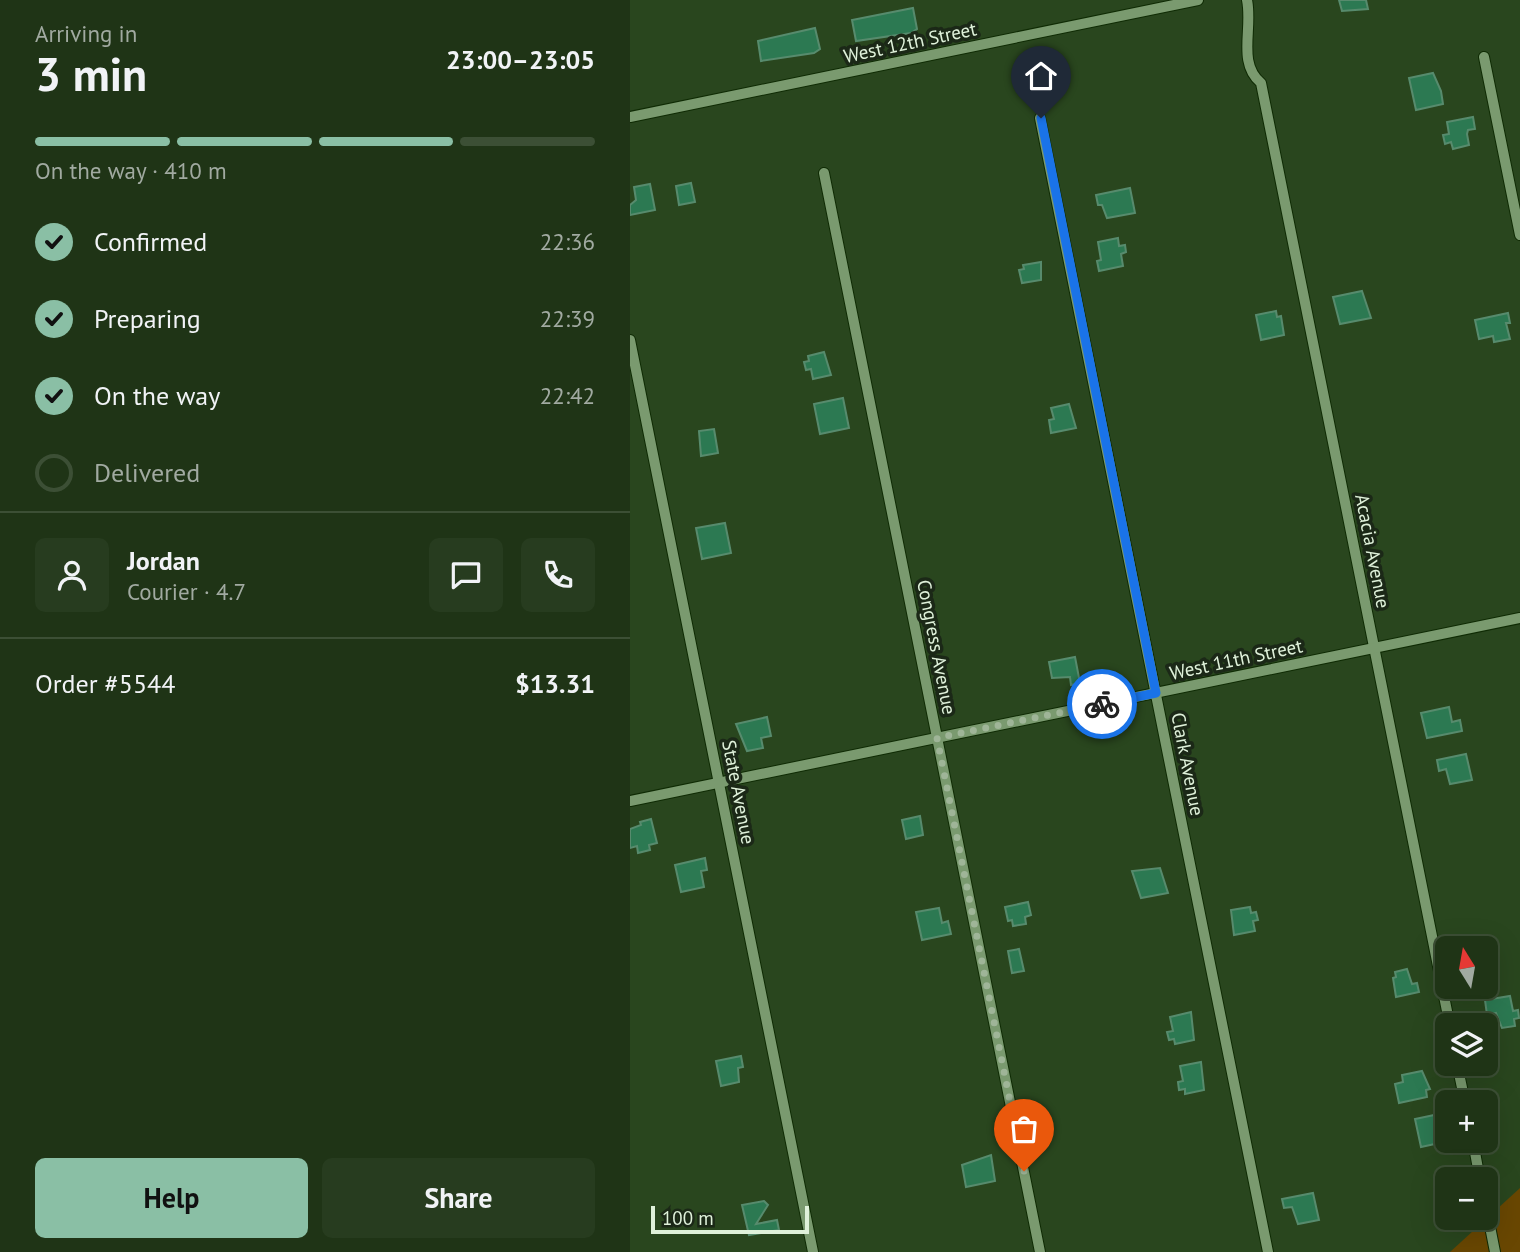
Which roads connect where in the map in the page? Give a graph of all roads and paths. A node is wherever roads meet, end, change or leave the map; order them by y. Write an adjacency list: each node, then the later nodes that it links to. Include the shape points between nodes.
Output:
1 (1198, 0): 4 (street, West 12th Street)
2 (1247, 0): 10 (street, Acacia Avenue, via 1247,63 1261,83)
3 (1484, 57): 7 (street)
4 (630, 117)
5 (1041, 118): 11 (street, Clark Avenue)
6 (824, 173): 12 (street, Congress Avenue)
7 (1520, 235)
8 (630, 340): 13 (street, State Avenue)
9 (1520, 618): 10 (street, West 11th Street)
10 (1374, 648): 11 (street, West 11th Street); 15 (street, Acacia Avenue)
11 (1156, 693): 12 (street, West 11th Street); 19 (street, Clark Avenue)
12 (937, 738): 13 (street, West 11th Street); 18 (street, Congress Avenue)
13 (719, 782): 14 (street, West 11th Street); 17 (street, State Avenue)
14 (630, 801)
15 (1447, 1013)
16 (1491, 1230): 20 (street)
17 (813, 1252)
18 (1040, 1252)
19 (1268, 1252)
20 (1495, 1252)

